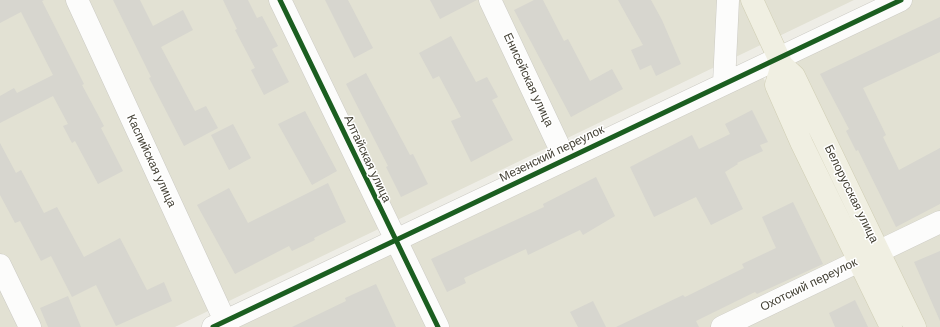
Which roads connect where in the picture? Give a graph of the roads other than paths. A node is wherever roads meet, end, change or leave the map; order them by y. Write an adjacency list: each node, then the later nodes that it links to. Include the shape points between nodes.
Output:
1 (77, 0): 15 (street, Каспийская улица)
2 (280, 0): 11 (street, Алтайская улица)
3 (490, 0): 9 (street, Енисейская улица)
4 (728, 0): 8 (street)
5 (752, 0): 7 (main road, Белорусская улица)
6 (901, 0): 7 (street, Мезенский переулок)
7 (780, 62): 8 (street, Мезенский переулок); 12 (main road, Белорусская улица, via 794,76); 13 (main road, Белорусская улица, via 776,85)
8 (724, 83): 9 (street, Мезенский переулок)
9 (565, 159): 11 (street, Мезенский переулок)
10 (940, 222): 12 (street, Охотский переулок)
11 (395, 240): 15 (street, Мезенский переулок); 17 (street, Алтайская улица)
12 (879, 251): 13 (street, Охотский переулок); 20 (main road, Белорусская улица)
13 (859, 260): 18 (street, Охотский переулок); 19 (main road, Белорусская улица)
14 (0, 265): 16 (street)
15 (219, 324)
16 (30, 327)
17 (438, 327)
18 (722, 327)
19 (890, 327)
20 (915, 327)

